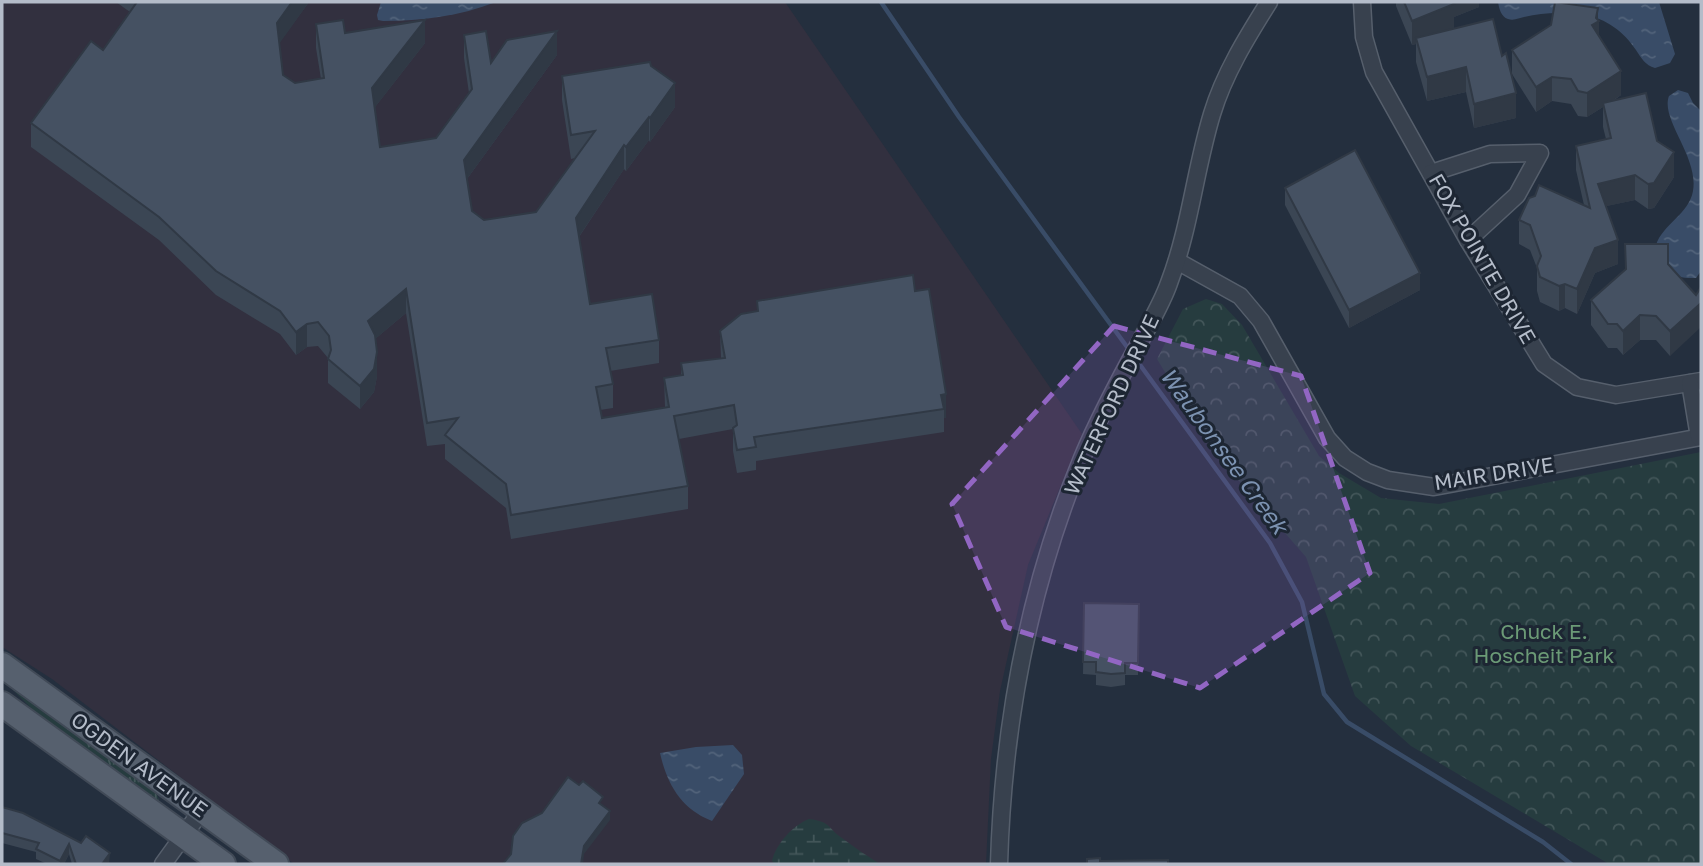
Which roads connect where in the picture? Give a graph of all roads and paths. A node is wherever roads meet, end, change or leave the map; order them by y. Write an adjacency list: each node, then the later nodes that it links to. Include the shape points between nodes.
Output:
1 (1269, 2): 5 (street, WATERFORD DRIVE, via 1225,79 1212,113)
2 (1362, 2): 3 (street, FOX POINTE DRIVE, via 1364,37 1374,72)
3 (1431, 173): 4 (street, FOX POINTE DRIVE); 4 (street, via 1490,154 1540,153 1517,195)
4 (1468, 240): 6 (street, FOX POINTE DRIVE, via 1544,364 1577,387 1616,395)
5 (1177, 261): 7 (street, MAIR DRIVE, via 1240,296 1261,321 1328,438 1345,458 1388,480 1434,487); 15 (street, WATERFORD DRIVE, via 1083,456 1031,612 1009,729)
6 (1696, 382): 7 (street)
7 (1700, 437)
8 (2, 666): 10 (main road, OGDEN AVENUE)
9 (2, 704): 11 (main road, OGDEN AVENUE)
10 (201, 810): 11 (street); 14 (main road, OGDEN AVENUE)
11 (183, 836): 12 (street); 13 (main road, OGDEN AVENUE)
12 (163, 864)
13 (223, 864)
14 (276, 864)
15 (999, 864)

